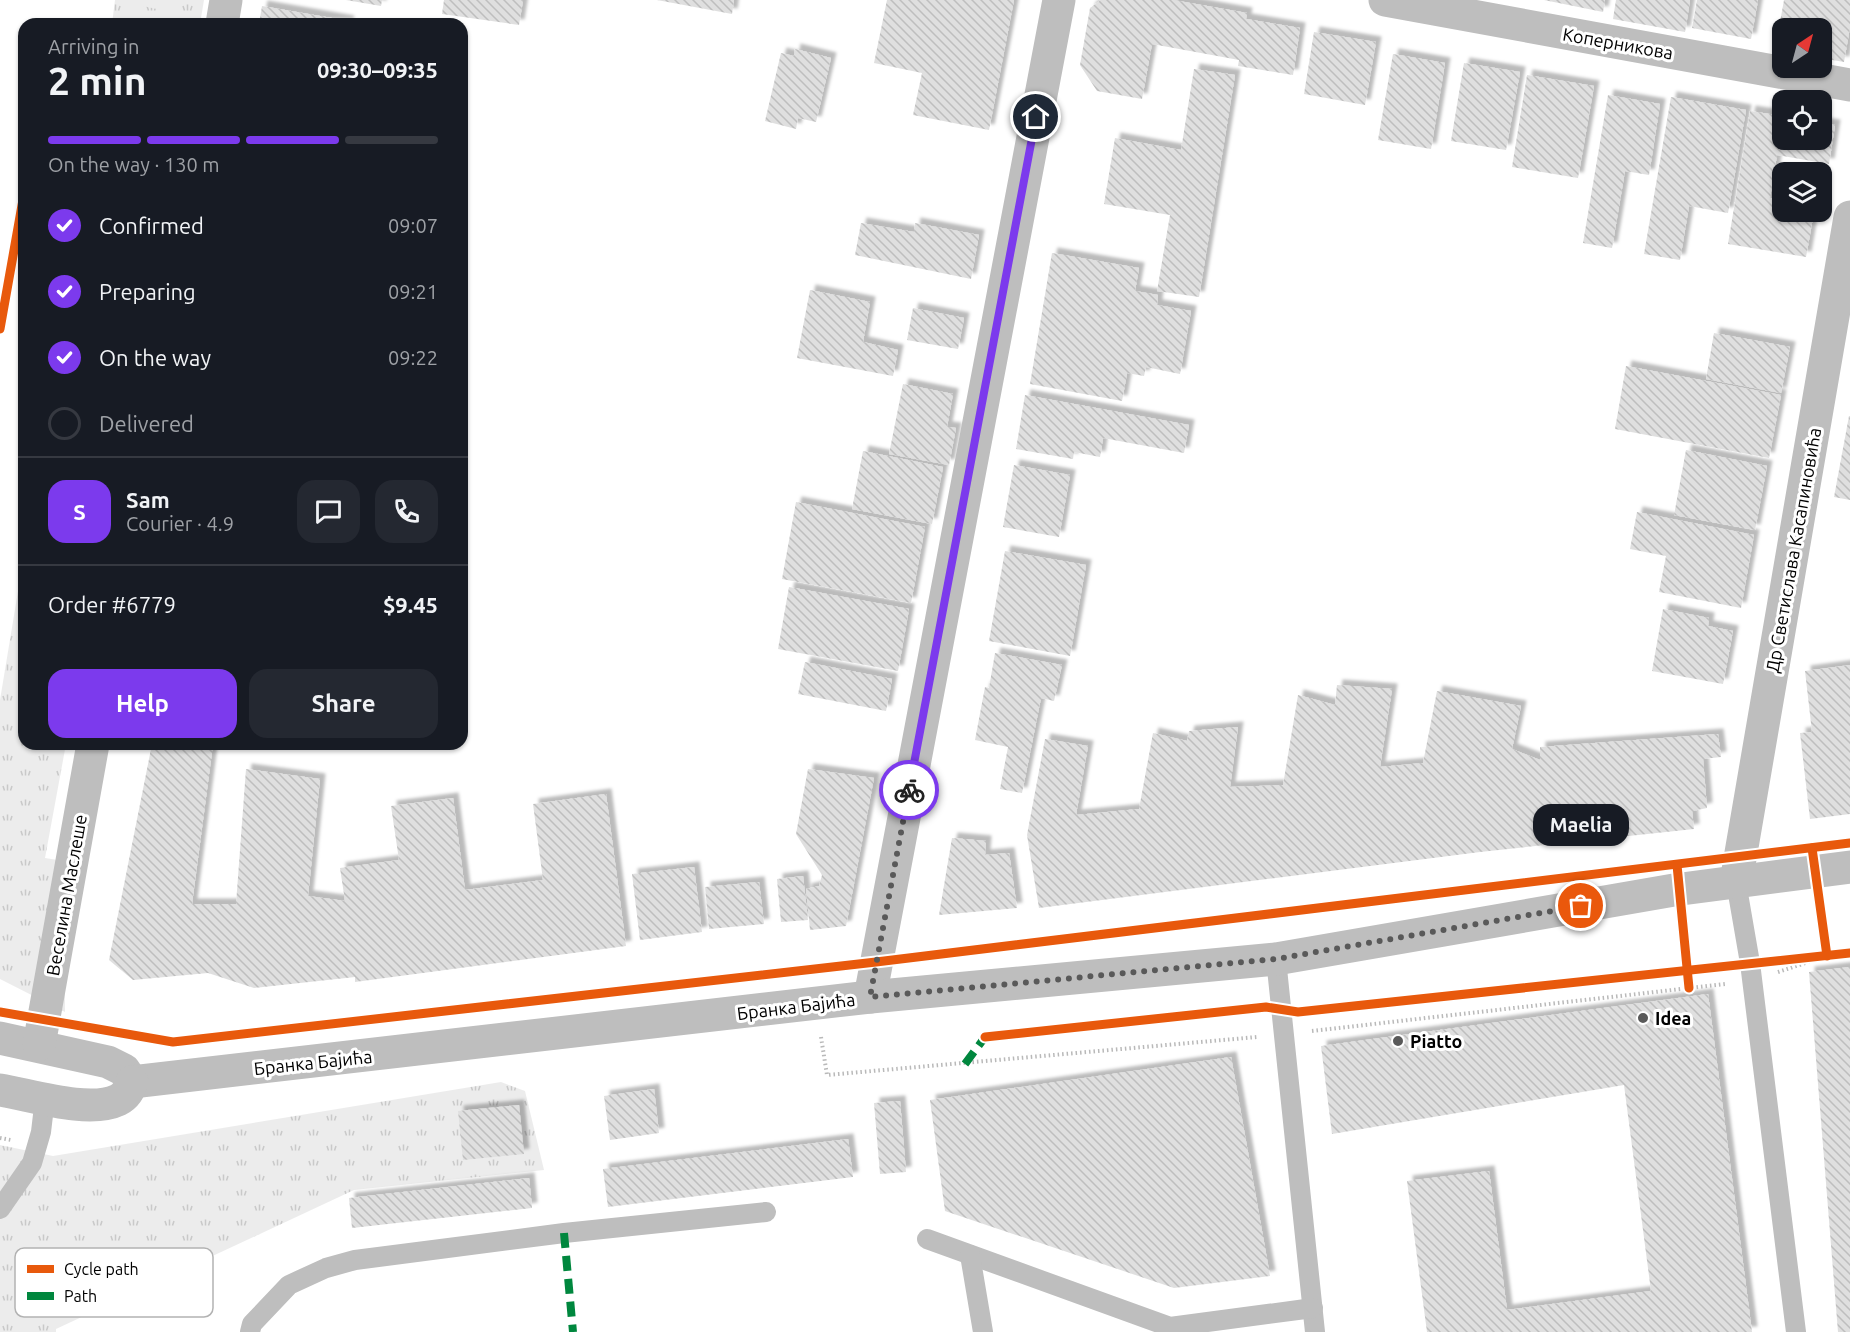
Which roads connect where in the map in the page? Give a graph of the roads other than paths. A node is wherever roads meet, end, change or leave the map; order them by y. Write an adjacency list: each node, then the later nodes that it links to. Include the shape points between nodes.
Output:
1 (226, 0): 4 (street)
2 (1059, 0): 11 (street)
3 (1385, 0): 5 (street, Коперникова)
4 (223, 18)
5 (1850, 85)
6 (1850, 217): 9 (street, Др Светислава Касапиновића)
7 (92, 750): 13 (street, Веселина Маслеше)
8 (1850, 867): 9 (street, Бранка Бајића)
9 (1736, 882): 10 (street, Бранка Бајића); 25 (lane)
10 (1276, 959): 11 (street, Бранка Бајића); 21 (lane)
11 (870, 997): 14 (street, Бранка Бајића)
12 (0, 1038): 13 (street)
13 (39, 1045): 14 (street, via 108,1062 124,1070)
14 (132, 1082): 16 (street, via 128,1094 117,1101 87,1105)
15 (0, 1090): 16 (street)
16 (45, 1098): 17 (lane, via 32,1162)
17 (0, 1209)
18 (766, 1212): 22 (lane, via 355,1260 289,1285 252,1324)
19 (927, 1239): 20 (lane)
20 (970, 1255): 21 (lane, via 1170,1327); 23 (lane)
21 (1312, 1308): 24 (lane)
22 (250, 1332)
23 (983, 1332)
24 (1315, 1332)
25 (1796, 1332)

